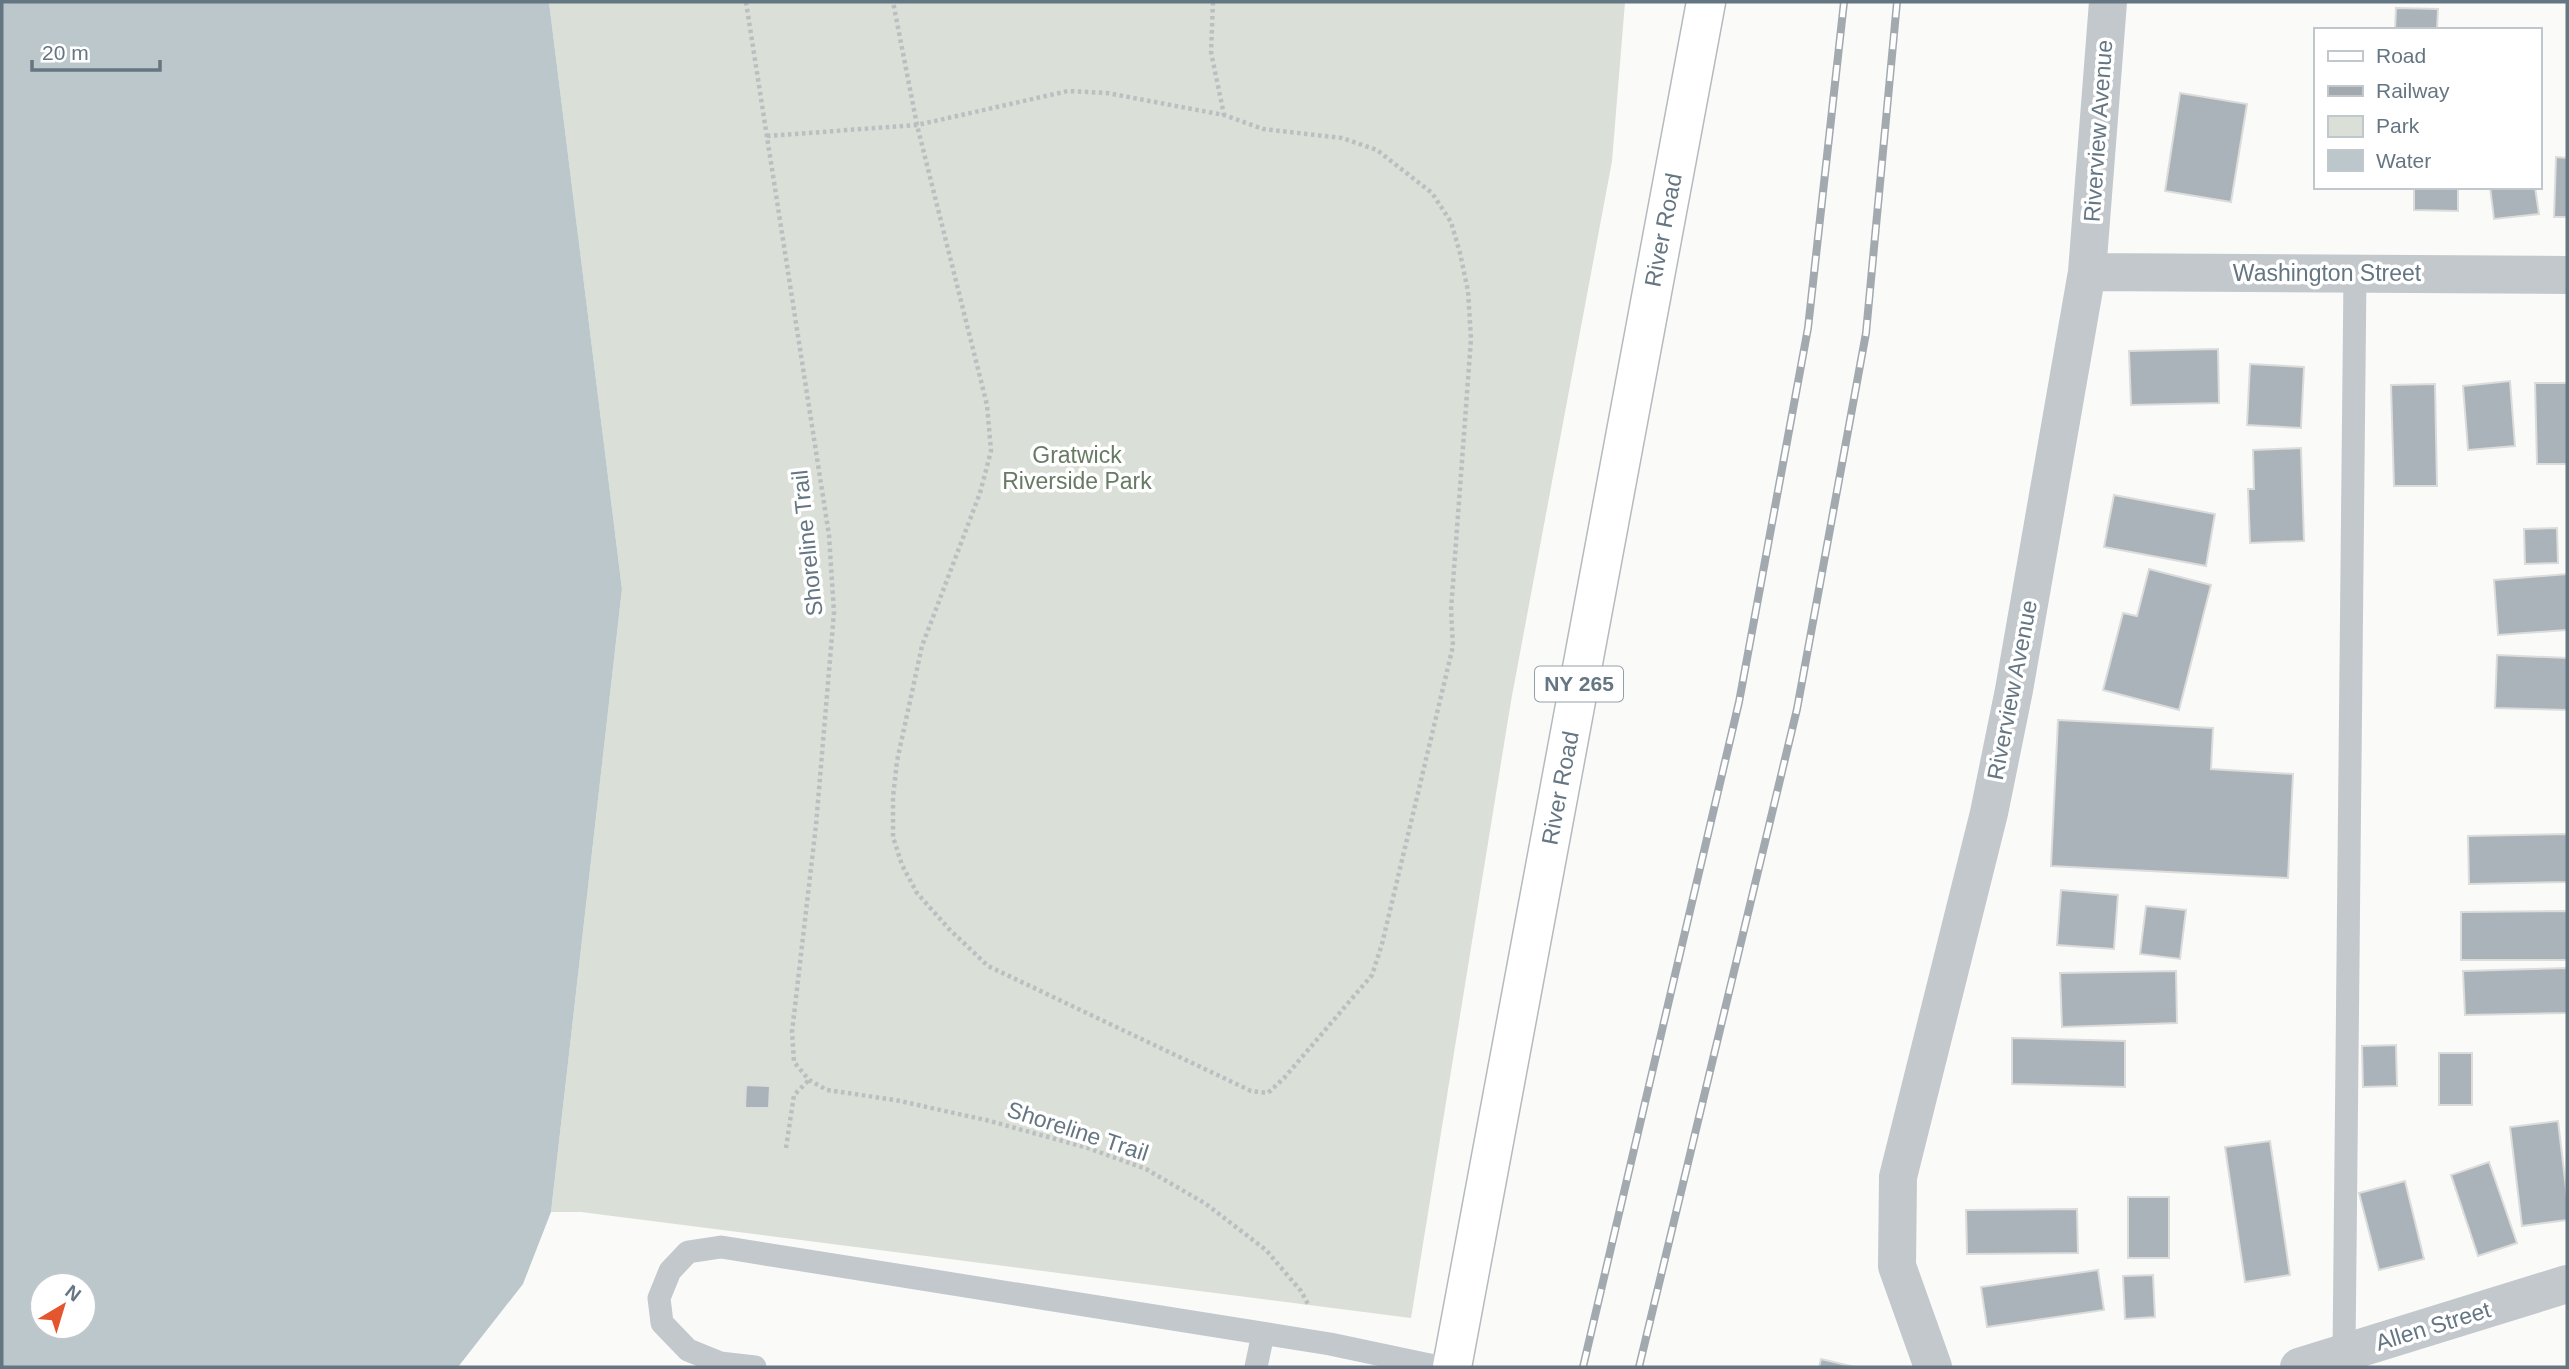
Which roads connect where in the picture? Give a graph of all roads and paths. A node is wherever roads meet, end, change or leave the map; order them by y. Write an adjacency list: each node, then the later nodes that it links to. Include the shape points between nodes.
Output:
1 (746, 2): 8 (path, Shoreline Trail)
2 (893, 2): 7 (path)
3 (1213, 2): 6 (path, via 1211,52)
4 (1706, 2): 21 (main road, River Road / NY 265)
5 (2108, 2): 9 (street, Riverview Avenue)
6 (1224, 115): 7 (path, via 1107,93 1068,92); 7 (path, via 1263,129 1342,138 1366,146 1423,185 1451,222 1468,291 1470,327 1451,610 1453,646 1382,944 1372,975 1268,1093 1251,1091 988,965 917,893 902,865 893,837 897,761 922,646 991,451 987,405)
7 (917, 125): 8 (path)
8 (768, 136): 12 (path, Shoreline Trail, via 828,535 834,612 792,1032 794,1062)
9 (2087, 272): 10 (street, Washington Street); 22 (street, Riverview Avenue, via 1989,813 1898,1177 1897,1266)
10 (2356, 273): 11 (street, Washington Street); 17 (lane)
11 (2567, 275)
12 (809, 1080): 13 (path, via 794,1095); 16 (path, Shoreline Trail, via 827,1090 986,1120 1146,1169 1206,1204 1266,1250 1301,1291)
13 (786, 1148)
14 (2567, 1284): 17 (street, Allen Street)
15 (1263, 1334): 16 (lane); 18 (lane, via 722,1247 688,1252 670,1271 659,1298 662,1323 688,1350 720,1363); 19 (lane)
16 (1330, 1344): 20 (lane)
17 (2344, 1353): 23 (street, Allen Street)
18 (755, 1367)
19 (1256, 1367)
20 (1439, 1367)
21 (1452, 1367)
22 (1933, 1367)
23 (2299, 1367)

